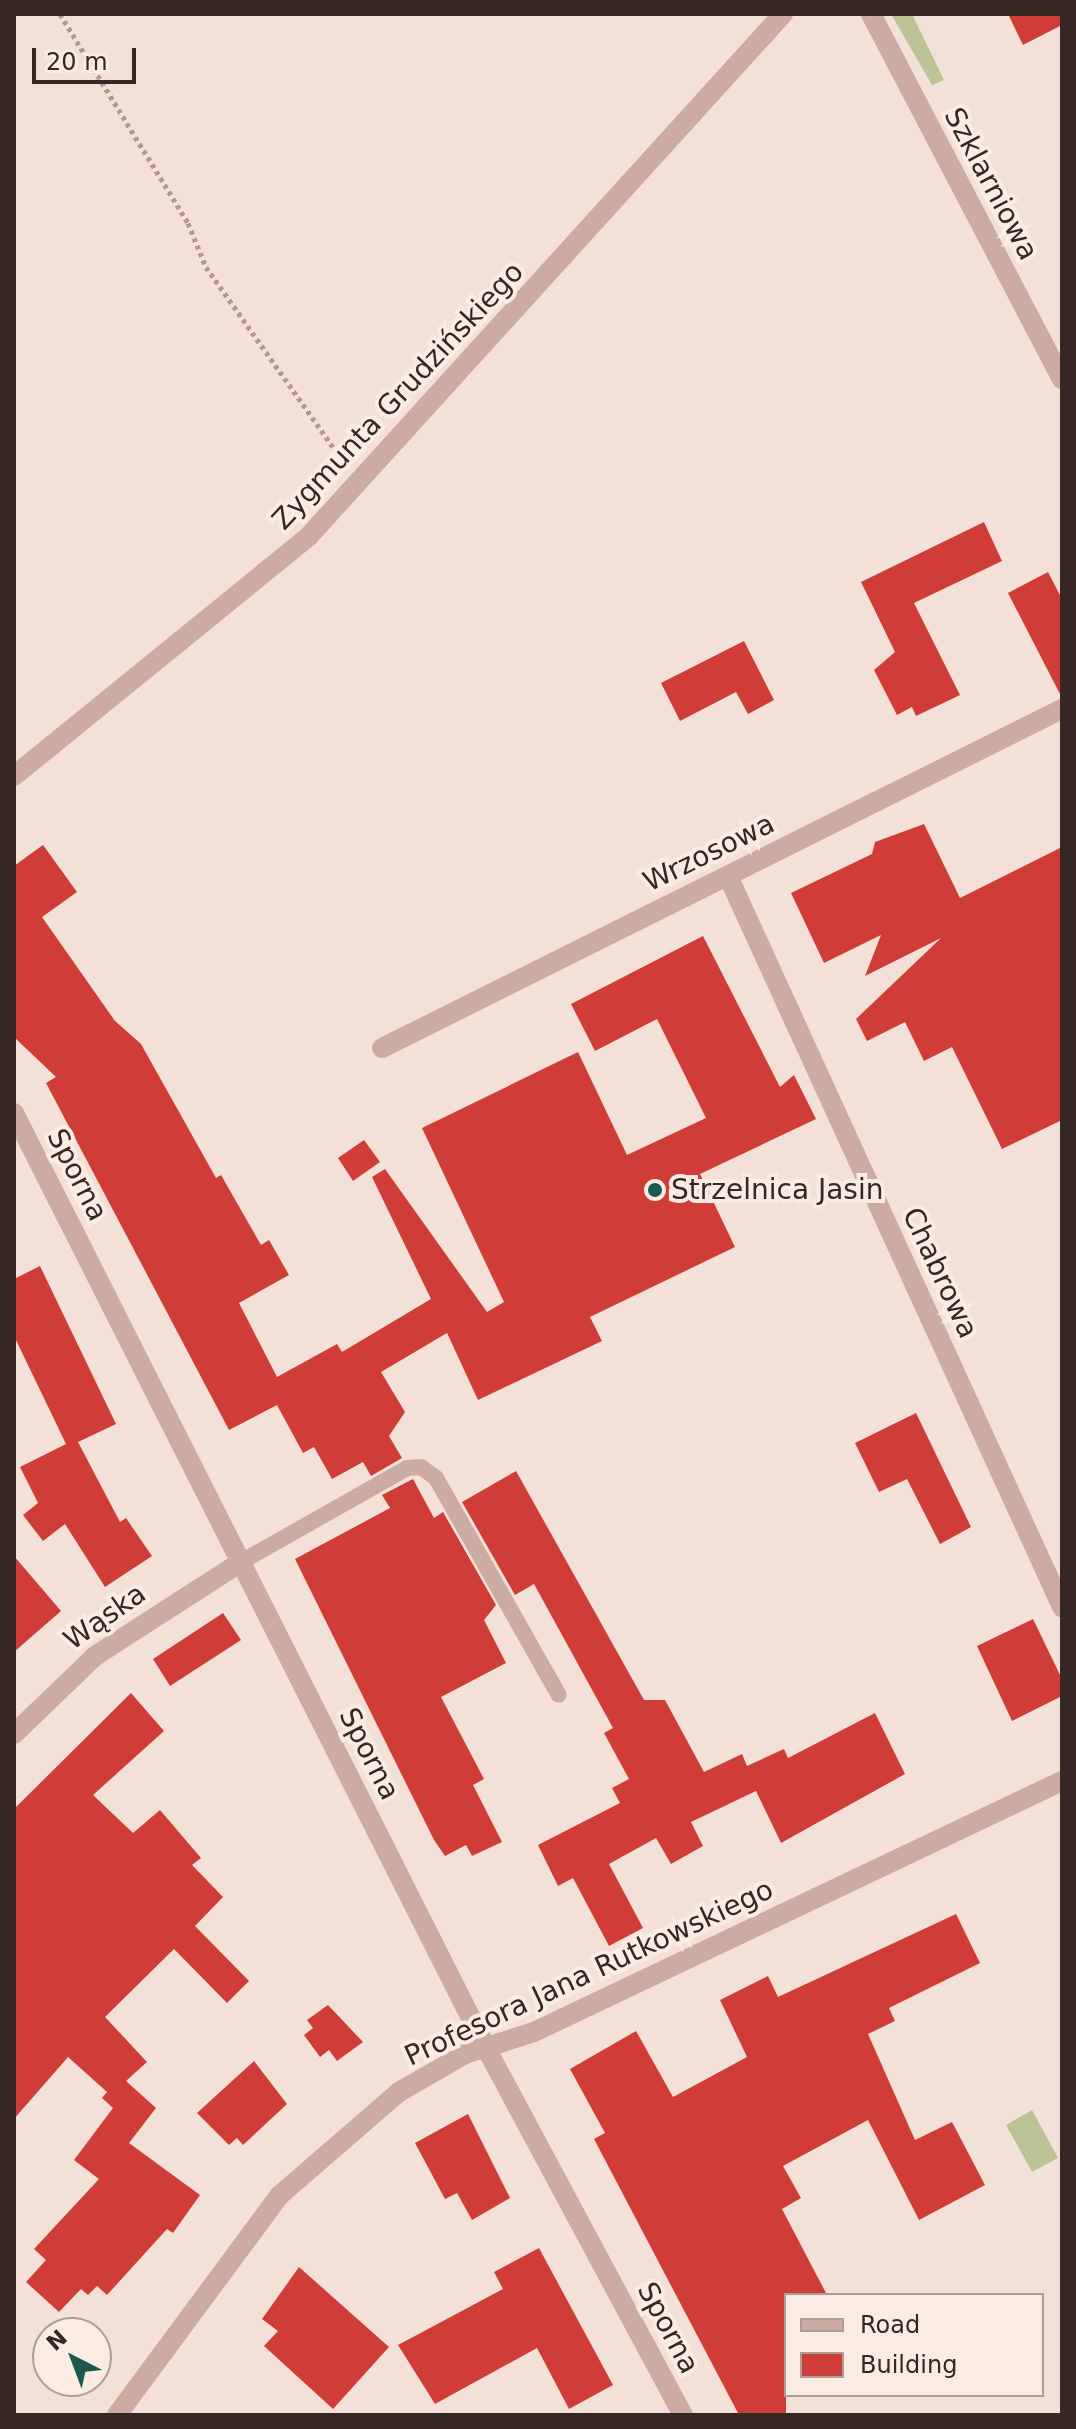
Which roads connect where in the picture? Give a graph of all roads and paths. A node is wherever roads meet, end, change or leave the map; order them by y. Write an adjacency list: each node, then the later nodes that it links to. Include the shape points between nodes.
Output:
1 (60, 14): 5 (path, via 188,223 206,267 292,398)
2 (783, 14): 5 (street, Zygmunta Grudzińskiego)
3 (871, 14): 4 (street, Szklarniowa)
4 (1062, 379)
5 (364, 481): 7 (street, Zygmunta Grudzińskiego, via 242,595)
6 (1062, 709): 8 (street, Wrzosowa)
7 (14, 776)
8 (728, 876): 9 (street, Wrzosowa); 12 (street, Chabrowa)
9 (382, 1048)
10 (14, 1113): 11 (street, Sporna)
11 (241, 1562): 13 (lane, via 407,1468 421,1467 436,1478); 14 (street, Wąska, via 95,1656); 16 (street, Sporna)
12 (1062, 1607)
13 (559, 1695)
14 (14, 1734)
15 (1062, 1781): 16 (street, Profesora Jana Rutkowskiego, via 548,2026)
16 (485, 2046): 17 (street, Profesora Jana Rutkowskiego, via 399,2092 305,2169); 18 (street, Sporna)
17 (117, 2415)
18 (683, 2415)

